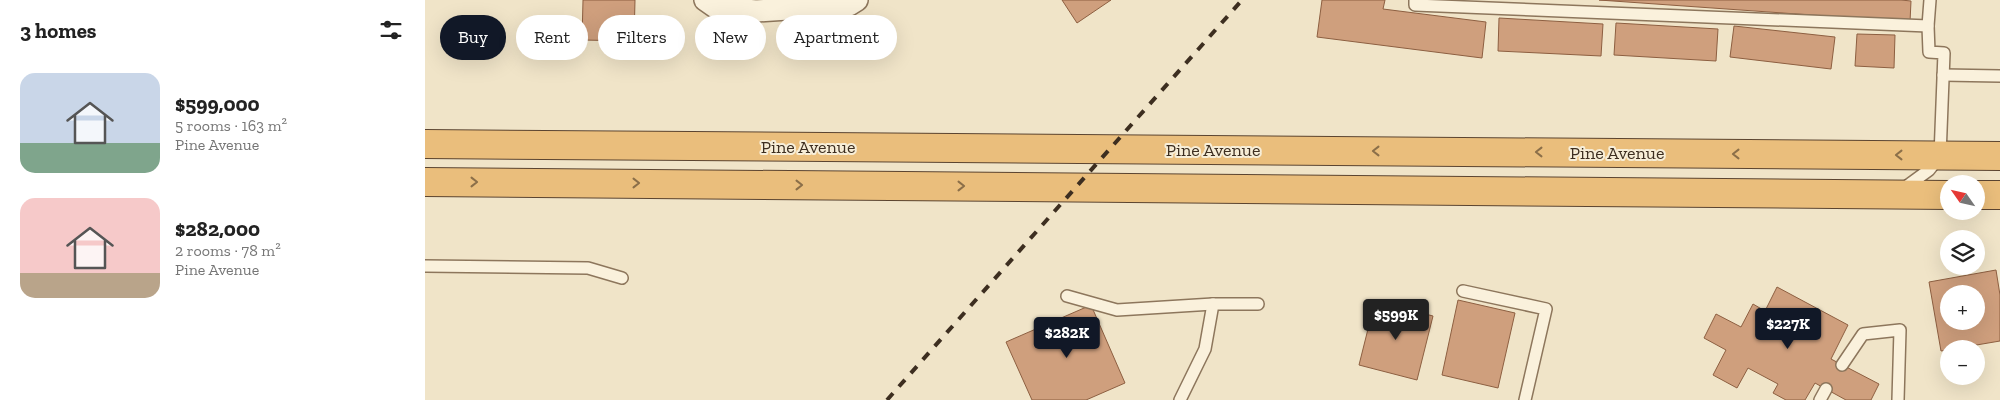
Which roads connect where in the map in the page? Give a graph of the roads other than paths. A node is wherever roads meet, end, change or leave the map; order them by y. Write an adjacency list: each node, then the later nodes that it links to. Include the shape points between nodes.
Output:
1 (705, 0): 2 (street, via 715,6 756,11 849,5)
2 (857, 0)
3 (1415, 0): 5 (lane, via 1415,5)
4 (1930, 0): 5 (lane)
5 (1928, 26): 6 (lane, via 1929,52 1945,53)
6 (1943, 75): 7 (lane); 9 (lane)
7 (2000, 76)
8 (425, 144): 9 (highway, Pine Avenue, one-way to 8)
9 (1940, 156): 10 (highway, Pine Avenue); 12 (lane, via 1929,170)
10 (2000, 156)
11 (425, 182): 12 (highway, one-way to 12)
12 (1895, 194): 13 (highway)
13 (1940, 195)
14 (1985, 195): 15 (highway)
15 (2000, 195)
16 (425, 266): 17 (lane, via 588,268)
17 (622, 278)
18 (1463, 291): 25 (lane, via 1546,309)
19 (1067, 296): 20 (lane, via 1117,310)
20 (1213, 304): 21 (lane); 24 (lane, via 1205,349)
21 (1258, 304)
22 (1842, 365): 27 (lane, via 1863,334 1900,330)
23 (1826, 389): 26 (lane)
24 (1181, 400)
25 (1525, 400)
26 (1819, 400)
27 (1898, 400)

